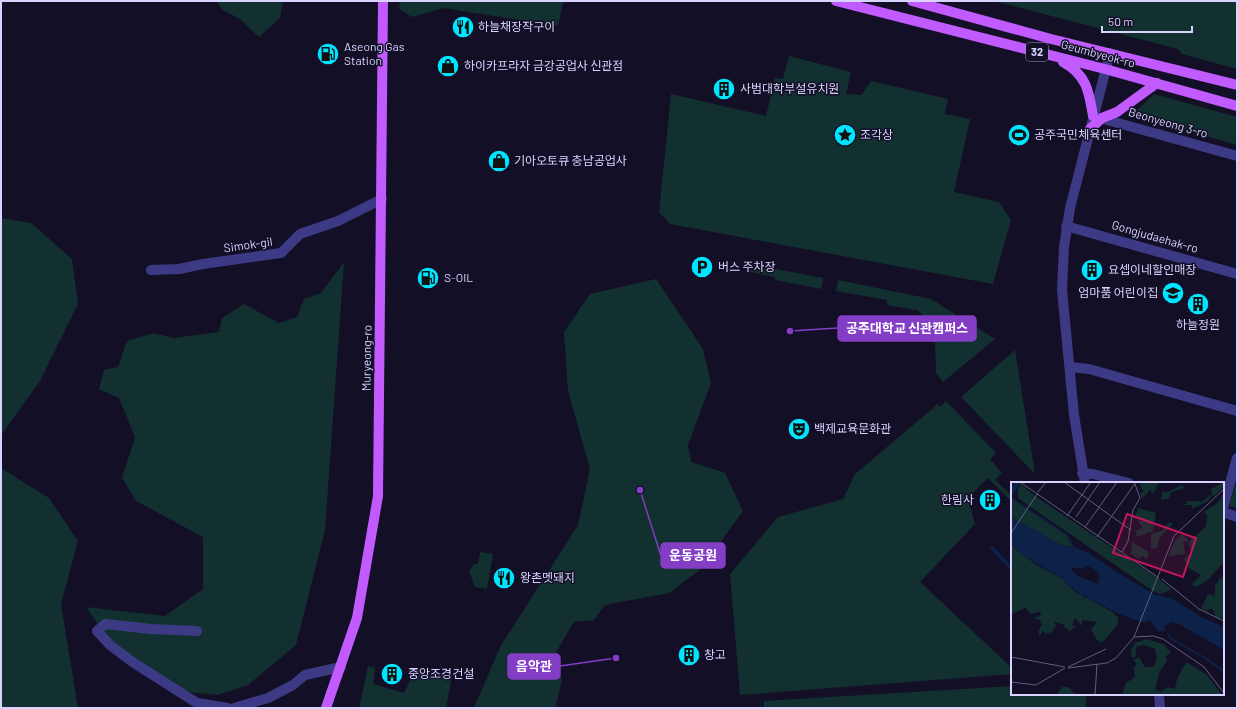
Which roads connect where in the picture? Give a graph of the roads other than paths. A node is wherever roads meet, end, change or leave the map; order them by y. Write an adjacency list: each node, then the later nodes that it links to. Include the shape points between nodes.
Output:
1 (383, 1): 13 (main road, Muryeong-ro)
2 (836, 1): 5 (main road, Geumbyeok-ro / 32)
3 (912, 1): 4 (main road, Geumbyeok-ro / 32)
4 (1110, 53): 6 (street); 8 (main road, Geumbyeok-ro / 32)
5 (1049, 55): 6 (main road, Geumbyeok-ro / 32); 10 (main road, via 1074,68 1084,81)
6 (1106, 69): 7 (main road, Geumbyeok-ro / 32); 10 (street)
7 (1157, 83): 9 (main road, Geumbyeok-ro / 32); 10 (main road, via 1117,112)
8 (1237, 85)
9 (1237, 106)
10 (1097, 117): 11 (main road); 12 (street, Beonyeong 3-ro)
11 (1090, 129): 14 (street)
12 (1237, 156)
13 (382, 199): 15 (street, Simok-gil, via 338,221 300,234 281,253 179,269); 26 (main road, Muryeong-ro, via 378,496 357,618)
14 (1066, 226): 16 (street, Gongjudaehak-ro); 17 (street, via 1062,290)
15 (152, 270)
16 (1237, 274)
17 (1070, 367): 18 (street, via 1089,369); 20 (street)
18 (1237, 411)
19 (1237, 458): 22 (street)
20 (1083, 478): 21 (street, via 1093,474)
21 (1125, 482)
22 (1224, 504)
23 (1224, 512): 24 (street)
24 (1237, 516)
25 (197, 631): 28 (street, via 105,624 97,630 110,646 196,703)
26 (341, 667): 29 (street, via 305,675 268,698); 30 (main road, Muryeong-ro)
27 (1159, 695): 31 (street)
28 (228, 708)
29 (234, 708)
30 (326, 708)
31 (1160, 708)

